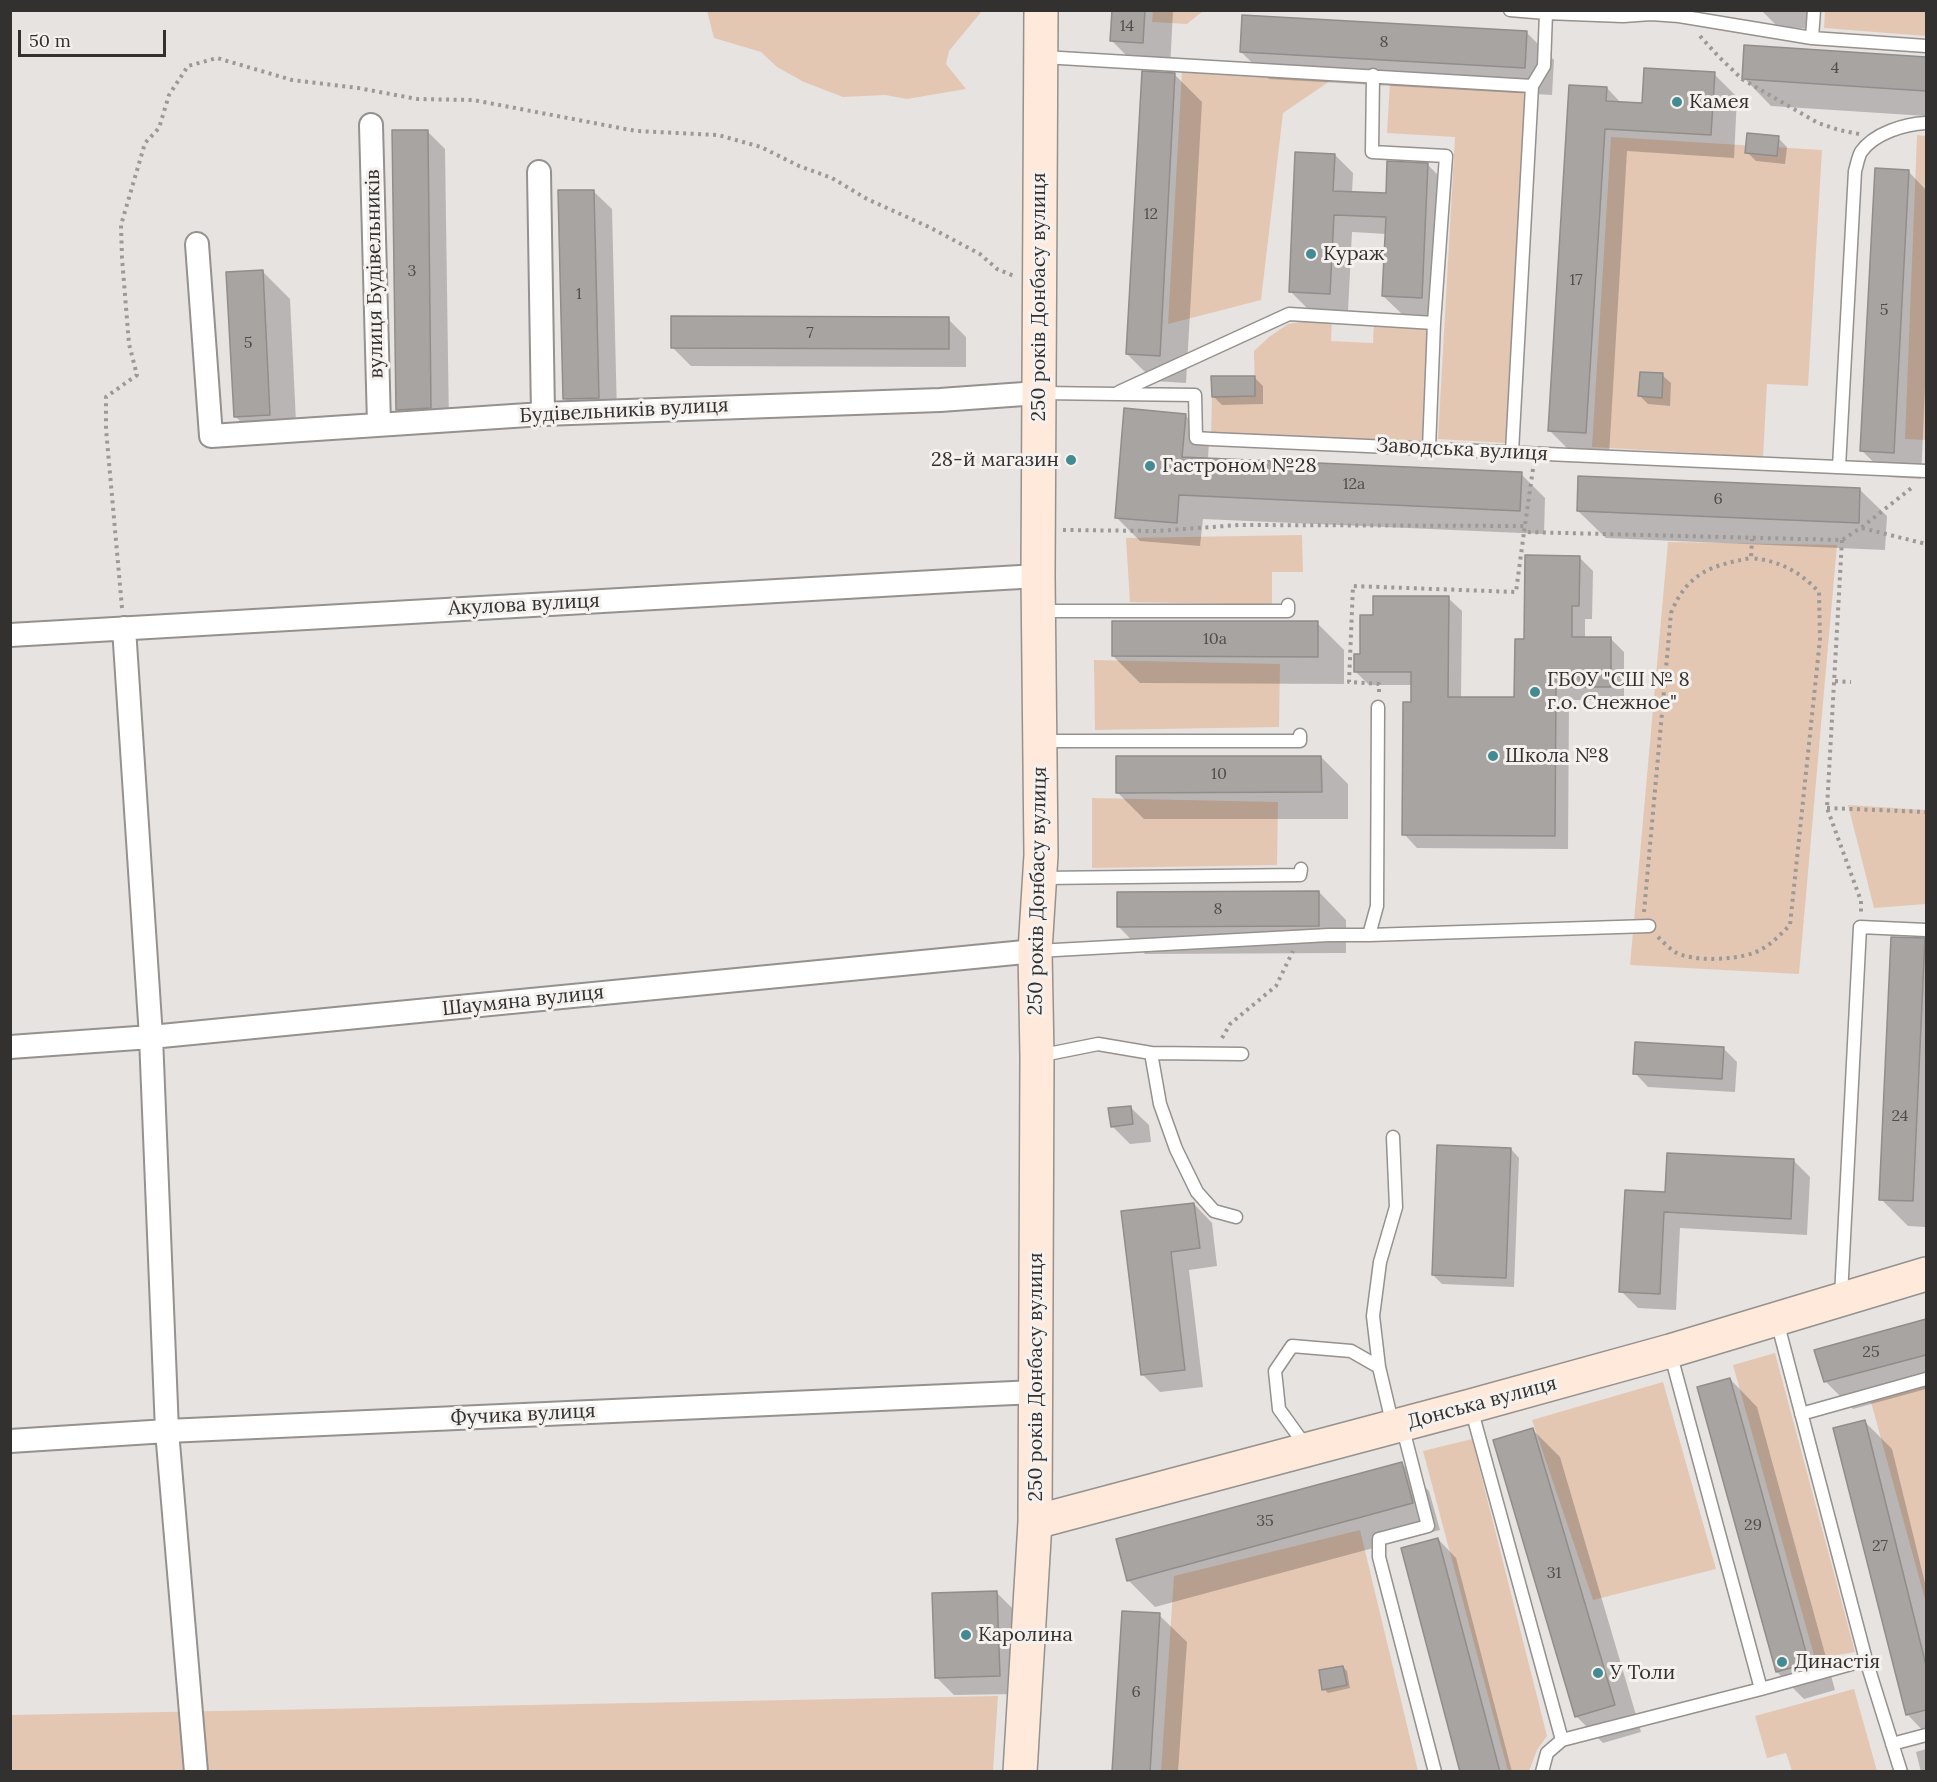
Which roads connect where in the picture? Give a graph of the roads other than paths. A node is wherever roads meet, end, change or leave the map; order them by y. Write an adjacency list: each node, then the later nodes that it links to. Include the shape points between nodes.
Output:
1 (1041, 10): 9 (street, 250 років Донбасу вулиця)
2 (1510, 10): 5 (lane)
3 (1814, 10): 7 (lane)
4 (1651, 12): 5 (lane, via 1623,16); 6 (lane)
5 (1546, 13): 11 (lane, via 1544,66)
6 (1680, 15): 7 (lane)
7 (1812, 38): 8 (lane)
8 (1926, 46)
9 (1040, 56): 10 (lane); 17 (street, 250 років Донбасу вулиця)
10 (1373, 75): 11 (lane); 16 (lane, via 1372,152 1446,156)
11 (1532, 86): 22 (lane)
12 (1926, 123): 23 (lane, via 1888,132 1870,142 1860,153 1855,171)
13 (371, 125): 20 (street, вулиця Будівельників)
14 (538, 172): 19 (street)
15 (197, 244): 20 (street, Будівельників вулиця, via 211,436)
16 (1434, 323): 18 (lane, via 1289,314); 21 (lane)
17 (1038, 393): 18 (lane, Заводська вулиця); 19 (street, Будівельників вулиця); 25 (street, 250 років Донбасу вулиця)
18 (1115, 394): 21 (lane, Заводська вулиця, via 1195,395 1197,438)
19 (543, 414): 20 (street, Будівельників вулиця)
20 (379, 424)
21 (1430, 448): 22 (lane, Заводська вулиця)
22 (1512, 452): 23 (lane, Заводська вулиця)
23 (1839, 467): 24 (lane, Заводська вулиця)
24 (1926, 471)
25 (1038, 576): 27 (street, 250 років Донбасу вулиця); 28 (street, Акулова вулиця)
26 (1288, 605): 27 (lane, via 1288,611)
27 (1038, 611): 32 (street, 250 років Донбасу вулиця)
28 (124, 627): 29 (street, Акулова вулиця); 39 (street)
29 (10, 635)
30 (1378, 707): 37 (lane, via 1377,906)
31 (1300, 735): 32 (lane, via 1300,741)
32 (1040, 741): 34 (street, 250 років Донбасу вулиця)
33 (1300, 869): 34 (lane, via 1300,875)
34 (1041, 878): 38 (street, 250 років Донбасу вулиця)
35 (1649, 926): 37 (lane)
36 (1926, 930): 47 (lane, via 1860,927)
37 (1369, 935): 38 (lane)
38 (1035, 951): 39 (street, Шаумяна вулиця); 43 (street, 250 років Донбасу вулиця)
39 (151, 1037): 40 (street, Шаумяна вулиця); 56 (street)
40 (10, 1047)
41 (1151, 1053): 42 (lane); 43 (lane, via 1098,1044); 45 (lane, via 1160,1104 1197,1192 1214,1211)
42 (1242, 1054)
43 (1037, 1056): 52 (street, 250 років Донбасу вулиця)
44 (1393, 1137): 50 (lane, via 1396,1207 1380,1262 1373,1316)
45 (1236, 1217)
46 (1926, 1275): 47 (street, Донська вулиця)
47 (1841, 1300): 48 (street, Донська вулиця)
48 (1776, 1319): 49 (street, Донська вулиця); 54 (lane)
49 (1670, 1351): 53 (street, Донська вулиця); 61 (lane)
50 (1379, 1367): 55 (lane); 58 (lane, via 1351,1351 1292,1346 1275,1371 1279,1409)
51 (1926, 1379): 54 (lane)
52 (1036, 1392): 56 (street, Фучика вулиця); 59 (street, 250 років Донбасу вулиця)
53 (1471, 1406): 55 (street, Донська вулиця); 63 (lane)
54 (1801, 1414): 60 (lane)
55 (1398, 1426): 58 (street, Донська вулиця); 67 (lane, via 1428,1526 1379,1539 1378,1557)
56 (167, 1431): 57 (street, Фучика вулиця); 65 (street)
57 (10, 1441)
58 (1308, 1449): 59 (street, Донська вулиця)
59 (1035, 1522): 66 (street, 250 років Донбасу вулиця)
60 (1866, 1660): 61 (lane); 64 (lane)
61 (1761, 1689): 63 (lane)
62 (1926, 1735): 64 (lane)
63 (1562, 1740): 68 (lane, via 1547,1753)
64 (1892, 1744): 69 (lane)
65 (196, 1772)
66 (1020, 1772)
67 (1435, 1772)
68 (1542, 1772)
69 (1901, 1772)

